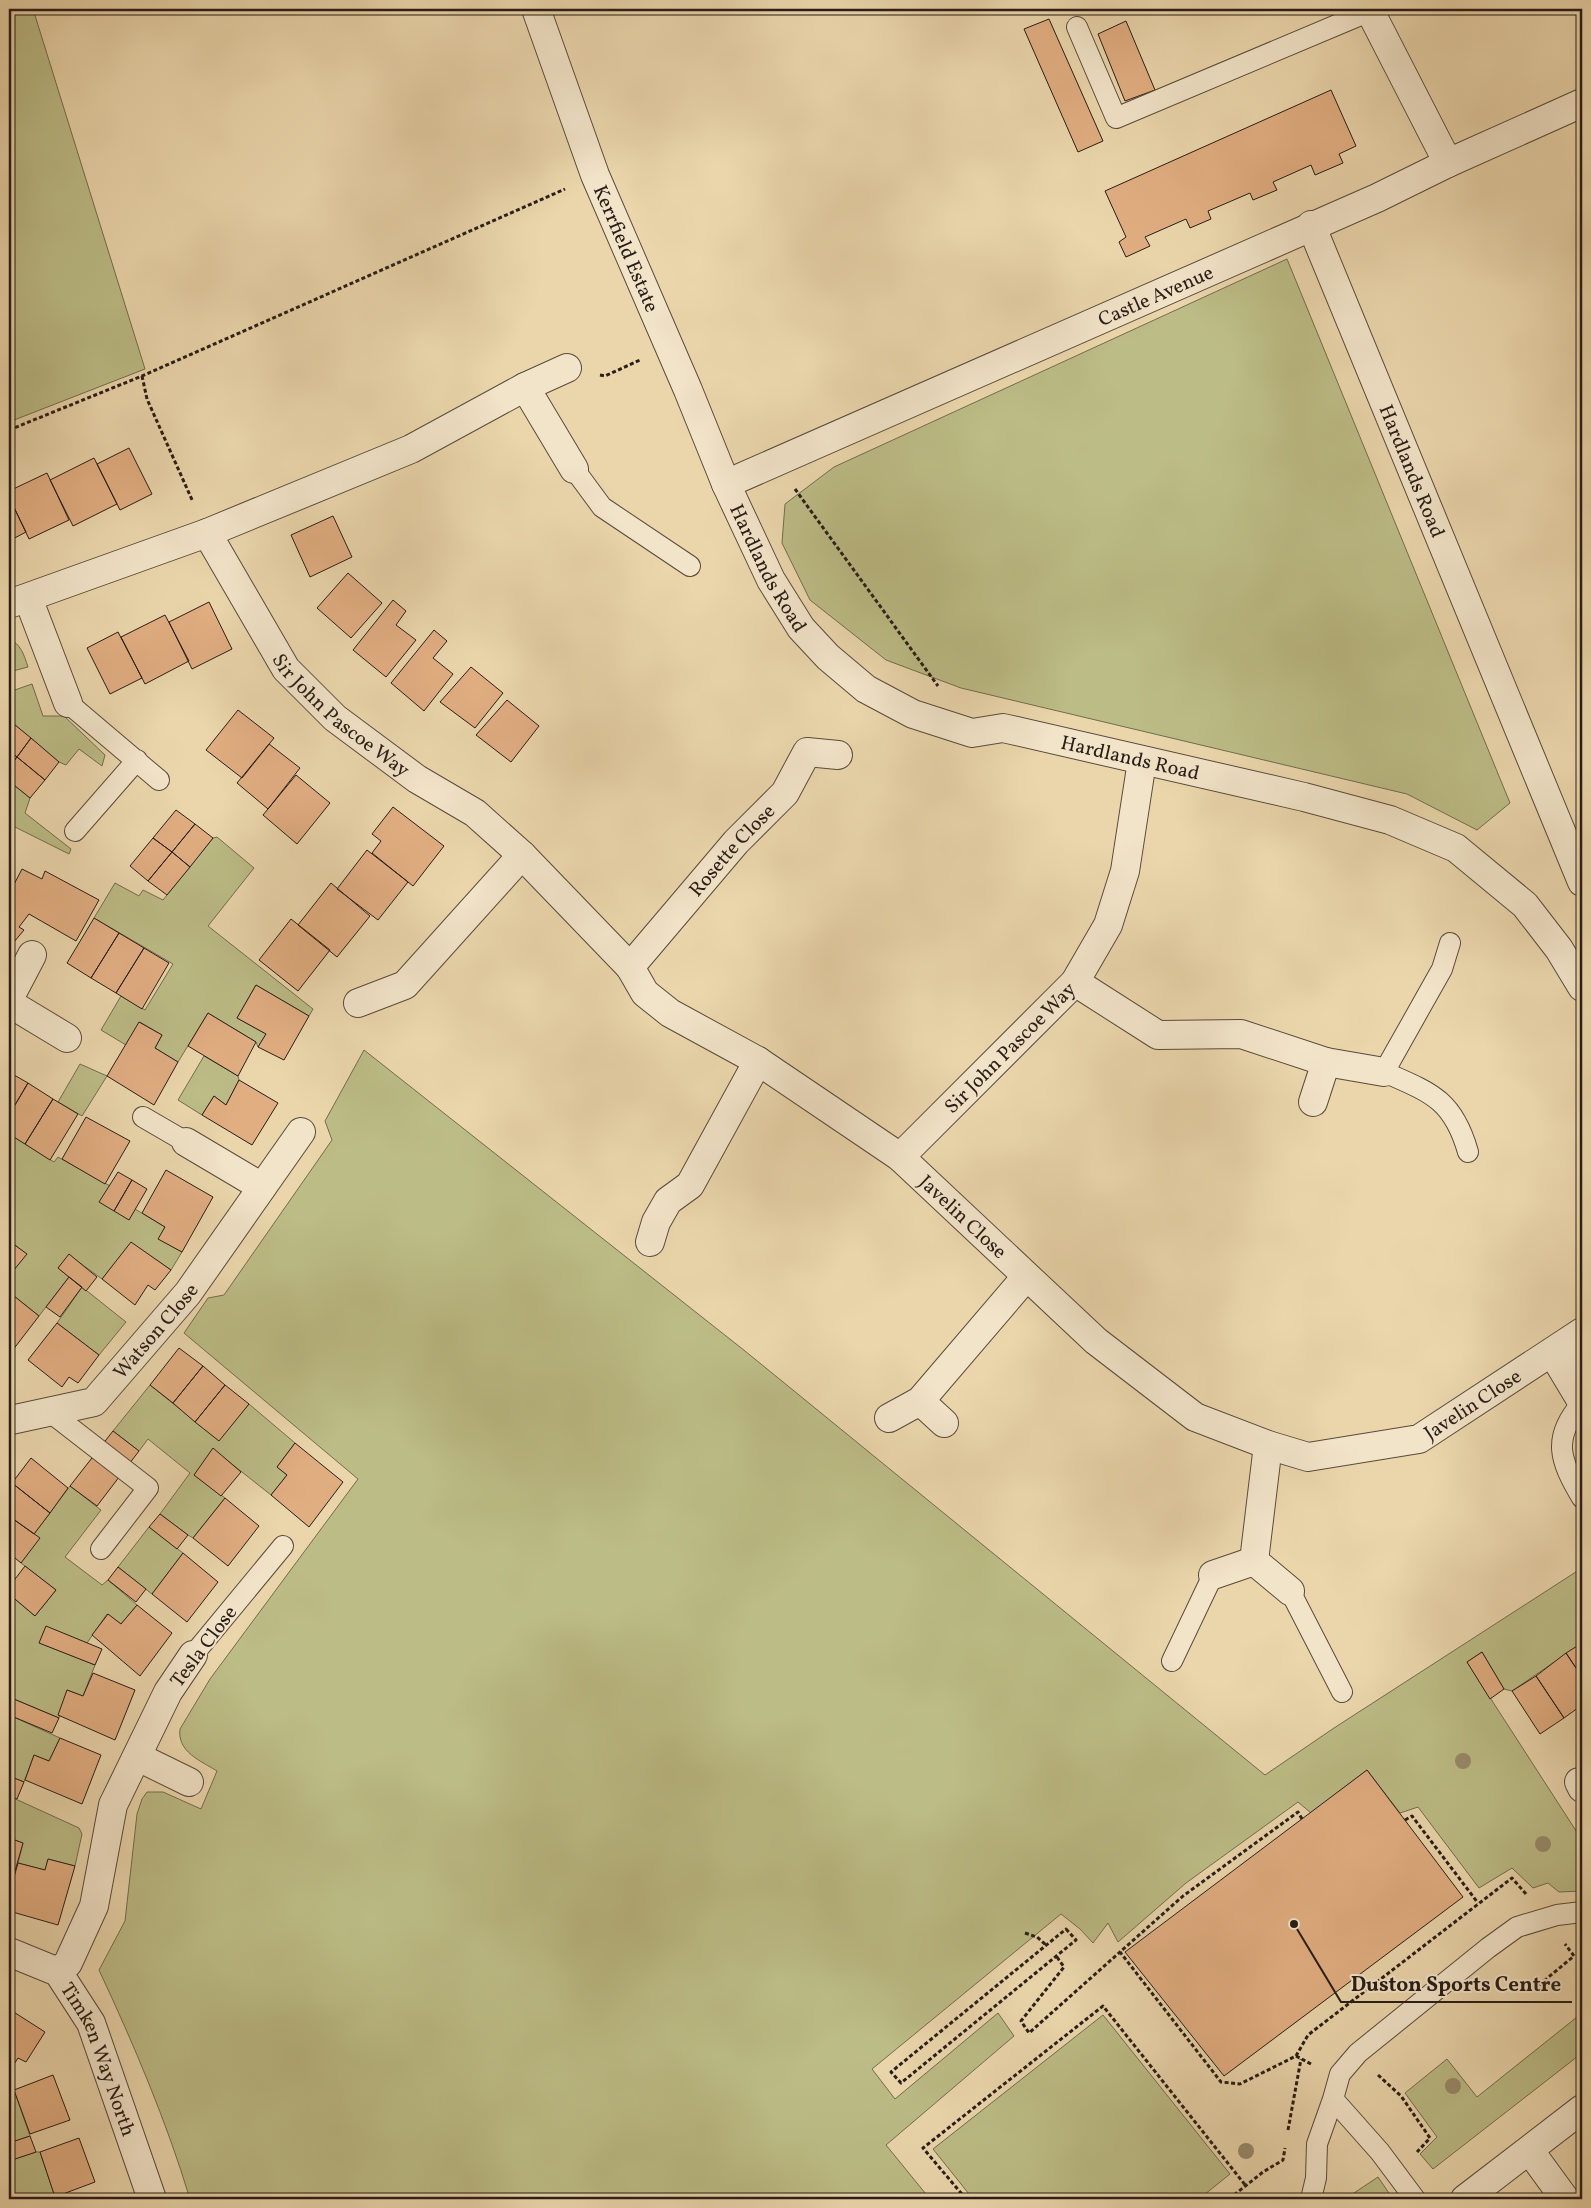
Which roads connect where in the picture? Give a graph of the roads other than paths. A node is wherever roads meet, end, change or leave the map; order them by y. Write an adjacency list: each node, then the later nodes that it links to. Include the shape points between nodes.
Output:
1 (536, 9): 10 (street, Kerrfield Estate, via 595,175)
2 (1369, 10): 3 (lane, via 1116,118); 5 (street)
3 (1077, 27)
4 (1582, 103): 5 (street, Castle Avenue)
5 (1448, 163): 6 (street, Castle Avenue)
6 (1310, 226): 10 (street, Castle Avenue); 21 (street, Hardlands Road)
7 (567, 368): 8 (street)
8 (525, 387): 9 (street); 11 (street, via 411,449)
9 (574, 469): 12 (lane, via 602,507)
10 (726, 484): 17 (street, Hardlands Road, via 771,580 801,628 828,657 866,689 913,714 972,733 1003,728)
11 (207, 533): 13 (street); 20 (street, Sir John Pascoe Way, via 286,669 335,718 417,779 475,813)
12 (690, 566)
13 (18, 601): 14 (street)
14 (68, 703): 16 (lane)
15 (838, 755): 24 (street, Rosette Close, via 807,752 785,793 736,842)
16 (137, 760): 18 (lane); 19 (lane)
17 (1142, 761): 25 (street, Sir John Pascoe Way, via 1125,871 1108,925); 26 (street, Hardlands Road, via 1390,820 1456,848 1525,905 1559,949)
18 (159, 780)
19 (75, 831)
20 (522, 855): 24 (street, Sir John Pascoe Way); 28 (street, via 405,985)
21 (1582, 882)
22 (1450, 943): 32 (lane, via 1442,969)
23 (32, 955): 27 (street)
24 (630, 968): 30 (street, Sir John Pascoe Way, via 645,993 670,1013)
25 (1075, 982): 31 (street, via 1158,1035 1240,1034); 38 (street, Sir John Pascoe Way)
26 (1582, 987)
27 (10, 993): 29 (street)
28 (358, 1003)
29 (67, 1038)
30 (758, 1061): 38 (street, Sir John Pascoe Way); 40 (street, via 690,1185 668,1201 656,1222)
31 (1326, 1062): 32 (street); 33 (street)
32 (1384, 1072): 37 (lane, via 1419,1087 1444,1104 1462,1129)
33 (1313, 1102)
34 (143, 1116): 36 (lane)
35 (301, 1132): 39 (street, Watson Close)
36 (186, 1142): 39 (street)
37 (1468, 1152)
38 (900, 1156): 41 (street, Javelin Close)
39 (262, 1187): 47 (street, Watson Close, via 188,1293 94,1402)
40 (650, 1242)
41 (1026, 1277): 45 (street); 51 (street, Javelin Close, via 1096,1341 1195,1417)
42 (1582, 1332): 43 (street, Javelin Close)
43 (1552, 1352): 44 (lane); 46 (street); 51 (street, Javelin Close, via 1419,1438 1308,1457)
44 (1582, 1356)
45 (920, 1401): 49 (street); 50 (street)
46 (1582, 1402): 52 (lane, via 1570,1416 1561,1446 1569,1475)
47 (50, 1412): 48 (street, Watson Close); 54 (lane, via 148,1488)
48 (10, 1418)
49 (889, 1418)
50 (944, 1423)
51 (1268, 1445): 55 (street)
52 (1582, 1498)
53 (283, 1546): 58 (lane, Tesla Close)
54 (100, 1549)
55 (1254, 1561): 56 (street); 57 (street)
56 (1213, 1575): 59 (lane)
57 (1290, 1591): 60 (lane)
58 (192, 1655): 61 (street, Tesla Close, via 168,1692)
59 (1172, 1661)
60 (1342, 1692)
61 (138, 1756): 62 (street); 65 (street, Tesla Close, via 113,1805 94,1906 68,1963)
62 (189, 1782)
63 (1582, 1912): 66 (lane, via 1557,1915 1517,1927 1488,1948 1358,2053 1340,2074)
64 (9, 1952): 65 (street, Timken Way North)
65 (58, 1972): 69 (street, Timken Way North, via 91,2023)
66 (1333, 2099): 70 (lane, via 1317,2144 1316,2178); 71 (lane, via 1380,2152)
67 (1582, 2109): 68 (street)
68 (1530, 2151): 72 (street); 73 (street)
69 (152, 2199)
70 (1311, 2199)
71 (1415, 2199)
72 (1465, 2199)
73 (1565, 2199)

